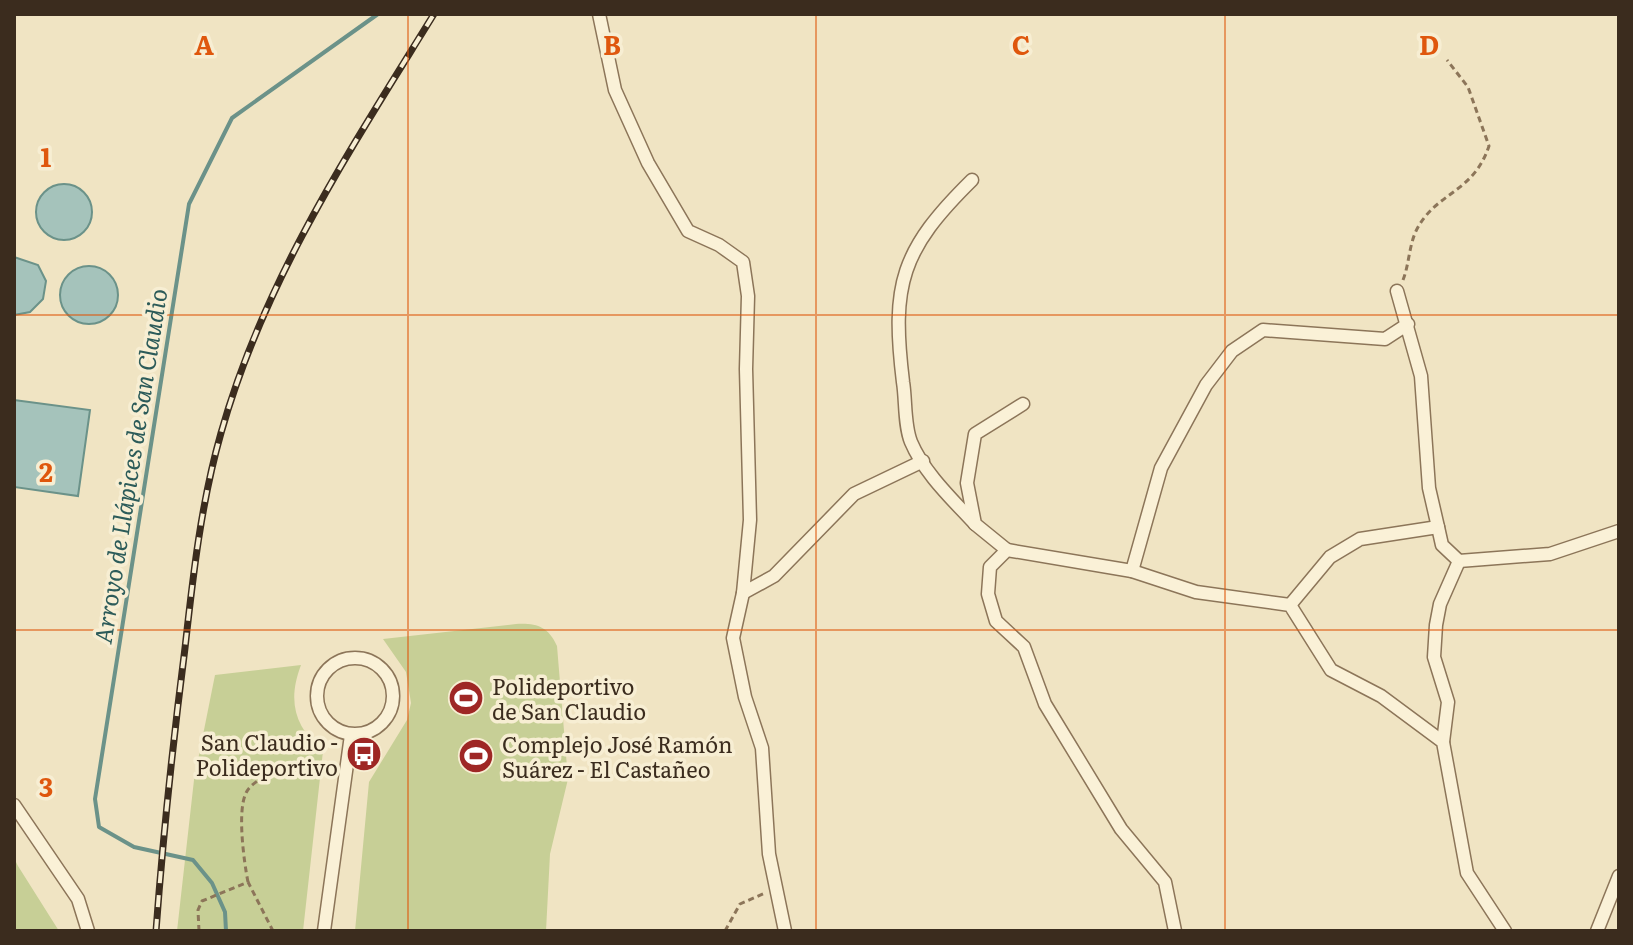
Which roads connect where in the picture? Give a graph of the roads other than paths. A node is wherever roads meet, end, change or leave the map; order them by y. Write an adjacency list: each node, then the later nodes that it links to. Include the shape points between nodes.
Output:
1 (599, 14): 13 (street, via 615,90 648,163 688,231 743,262 748,296 750,520)
2 (972, 180): 6 (street, via 932,219 903,274 897,330 911,442)
3 (1397, 291): 4 (street)
4 (1408, 324): 8 (street, via 1425,400 1429,488); 12 (street, via 1385,339 1263,330 1232,351 1206,385 1161,468)
5 (1023, 404): 7 (street, via 975,434 967,483)
6 (923, 461): 7 (street); 13 (street, via 854,494 774,576)
7 (975, 524): 10 (street)
8 (1438, 527): 11 (street, via 1442,545); 14 (street, via 1360,539 1330,557)
9 (1619, 531): 11 (street, via 1550,554)
10 (1007, 550): 12 (street); 22 (street, via 990,567 988,594 996,621 1024,647 1045,704 1121,829 1165,882)
11 (1459, 561): 16 (street, via 1436,625 1434,657 1448,702)
12 (1132, 571): 14 (street, via 1196,592)
13 (743, 593): 21 (street, via 733,638 762,748 769,854)
14 (1290, 605): 16 (street, via 1331,670 1381,696)
15 (351, 735): 15 (street, via 381,724 392,702 387,675 370,660 352,657 327,668 317,701 327,723); 20 (street)
16 (1443, 742): 23 (street, via 1467,873)
17 (14, 805): 19 (street, via 78,899)
18 (1619, 876): 24 (street)
19 (88, 931)
20 (324, 931)
21 (785, 931)
22 (1175, 931)
23 (1505, 931)
24 (1597, 931)

